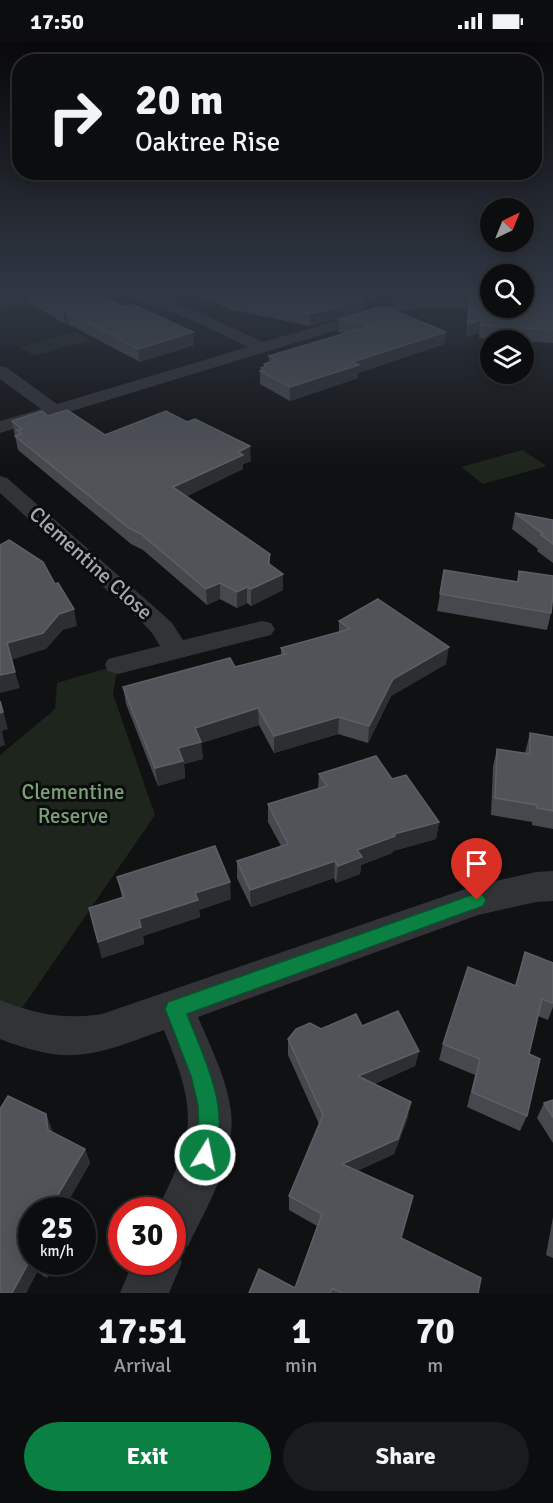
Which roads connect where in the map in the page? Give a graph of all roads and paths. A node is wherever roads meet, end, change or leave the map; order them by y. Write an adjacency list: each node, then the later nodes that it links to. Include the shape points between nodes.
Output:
1 (257, 349): 3 (street)
2 (0, 371): 3 (street)
3 (55, 411): 4 (street)
4 (0, 428)
5 (0, 482): 7 (street, Clementine Close, via 150,616)
6 (262, 628): 7 (street)
7 (175, 650): 8 (street)
8 (118, 665)
9 (553, 886): 10 (street, via 536,886 477,900)
10 (175, 1009): 11 (street, via 78,1038 33,1033); 12 (street, via 201,1076 210,1129 205,1155)
11 (0, 1019)
12 (186, 1198)
13 (152, 1275): 14 (street)
14 (144, 1293)

